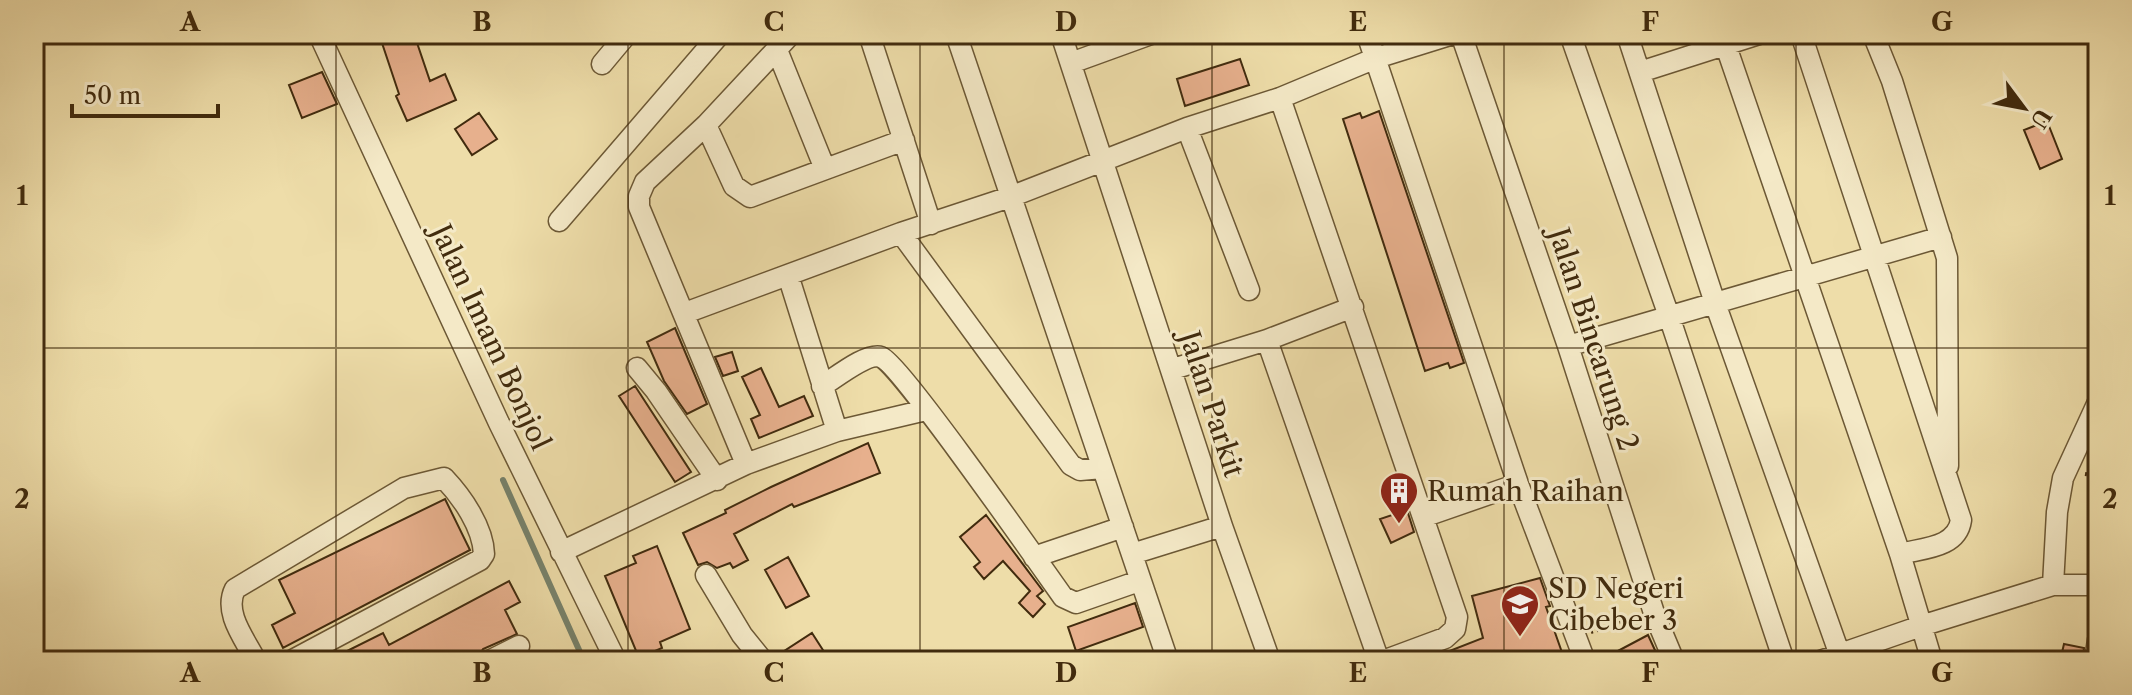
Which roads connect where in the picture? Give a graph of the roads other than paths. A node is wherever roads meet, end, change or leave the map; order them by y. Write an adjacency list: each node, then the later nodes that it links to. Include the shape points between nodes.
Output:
1 (319, 34): 57 (street, Jalan Imam Bonjol)
2 (627, 34): 20 (street)
3 (720, 34): 29 (street)
4 (869, 34): 25 (street)
5 (956, 34): 28 (street)
6 (1061, 34): 19 (street, Jalan Parkit)
7 (1151, 34): 19 (street)
8 (1367, 34): 18 (street)
9 (1453, 34): 18 (street)
10 (1461, 34): 42 (street, Jalan Bincarung 2)
11 (1570, 34): 40 (street)
12 (1627, 34): 21 (street)
13 (1759, 34): 17 (street)
14 (1801, 34): 33 (street)
15 (1873, 34): 32 (street)
16 (784, 42): 23 (street); 27 (street)
17 (1726, 46): 21 (street); 35 (street)
18 (1376, 58): 22 (street); 52 (street)
19 (1071, 63): 26 (street, Jalan Parkit)
20 (602, 64)
21 (1640, 72): 37 (street)
22 (1280, 98): 24 (street); 38 (street)
23 (706, 125): 27 (street, via 734,186 744,196); 39 (street, via 645,182 639,196 639,207)
24 (1187, 128): 26 (street); 36 (street)
25 (904, 140): 27 (street); 30 (street)
26 (1102, 163): 28 (street); 44 (street, Jalan Parkit)
27 (825, 169)
28 (1010, 197): 30 (street); 50 (street)
29 (559, 221)
30 (931, 224): 31 (street)
31 (901, 233): 34 (street); 50 (street, via 1071,465 1080,470)
32 (1941, 237): 33 (street); 53 (street, via 1948,271)
33 (1872, 255): 35 (street); 53 (street)
34 (788, 275): 39 (street); 45 (street)
35 (1805, 278): 37 (street); 59 (street)
36 (1249, 290)
37 (1715, 303): 40 (street); 68 (street)
38 (1353, 307): 41 (street); 54 (street)
39 (685, 313): 49 (street)
40 (1669, 316): 42 (street); 79 (street)
41 (1267, 340): 44 (street); 76 (street)
42 (1568, 346): 78 (street, Jalan Bincarung 2)
43 (637, 368): 51 (street)
44 (1173, 369): 55 (street, Jalan Parkit)
45 (822, 386): 47 (street, via 870,357 881,357); 48 (street)
46 (2098, 402): 63 (street, via 2063,478)
47 (926, 410): 48 (street); 60 (street)
48 (837, 431): 49 (street)
49 (746, 464): 51 (street)
50 (1102, 468): 56 (street)
51 (717, 480): 57 (street)
52 (1518, 484): 54 (street); 77 (street)
53 (1948, 484): 59 (street, via 1961,520 1959,532 1951,541)
54 (1423, 517): 76 (street, via 1457,623 1445,638)
55 (1222, 526): 58 (street); 75 (street, Jalan Parkit)
56 (1123, 527): 58 (street); 60 (street)
57 (561, 552): 72 (street, Jalan Imam Bonjol)
58 (1132, 554): 62 (street)
59 (1900, 554): 65 (street)
60 (1034, 557): 62 (street, via 1070,602)
61 (706, 575): 73 (street)
62 (1139, 581): 74 (street)
63 (2053, 585): 64 (street); 65 (street)
64 (2098, 585)
65 (1921, 626): 68 (street); 81 (street)
66 (2098, 640): 82 (street)
67 (519, 646): 71 (street)
68 (1841, 657): 80 (street)
69 (256, 661): 70 (street, via 230,610 235,589 404,488 444,478 479,531 484,554 480,560)
70 (291, 661)
71 (489, 661)
72 (616, 661)
73 (763, 661)
74 (1168, 661)
75 (1270, 661)
76 (1381, 661)
77 (1585, 661)
78 (1674, 661)
79 (1784, 661)
80 (1820, 661)
81 (1932, 661)
82 (2095, 661)

